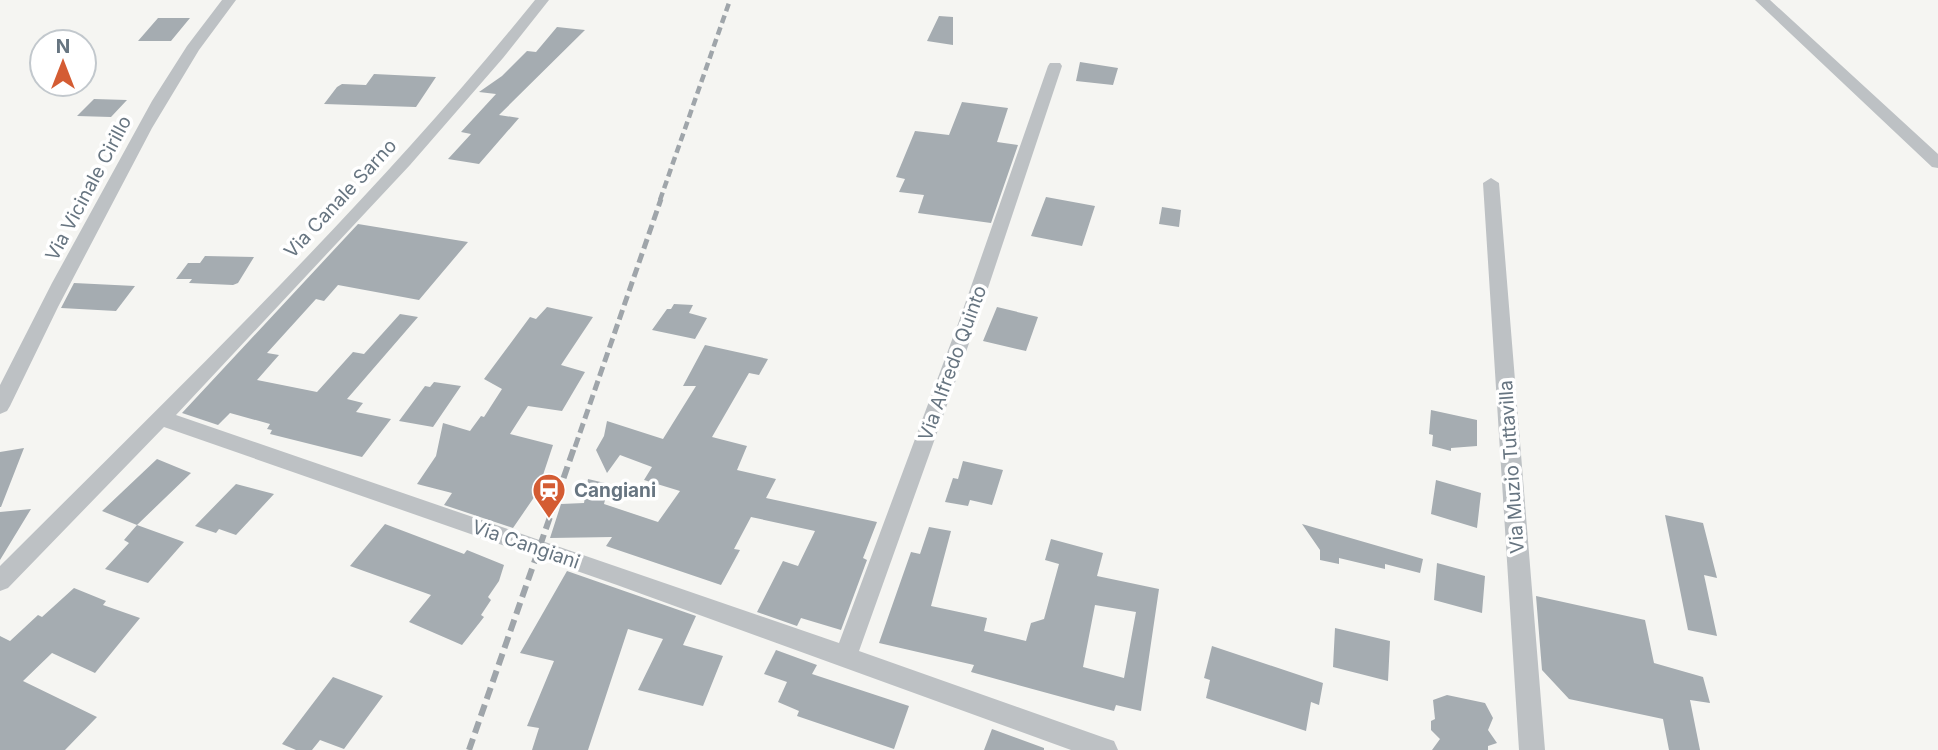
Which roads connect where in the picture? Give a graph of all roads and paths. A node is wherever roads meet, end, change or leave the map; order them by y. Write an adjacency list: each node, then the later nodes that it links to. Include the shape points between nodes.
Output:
1 (229, 0): 7 (street, Via Vicinale Cirillo, via 200,34 151,114 20,359)
2 (542, 0): 8 (street, Via Canale Sarno, via 401,164)
3 (1762, 0): 5 (street)
4 (1055, 66): 10 (street, Via Alfredo Quinto)
5 (1938, 163)
6 (1491, 183): 12 (street, Via Muzio Tuttavilla)
7 (0, 406)
8 (161, 418): 9 (street); 10 (street, Via Cangiani)
9 (0, 581)
10 (845, 658): 11 (street, Via Cangiani)
11 (1105, 750)
12 (1532, 750)

